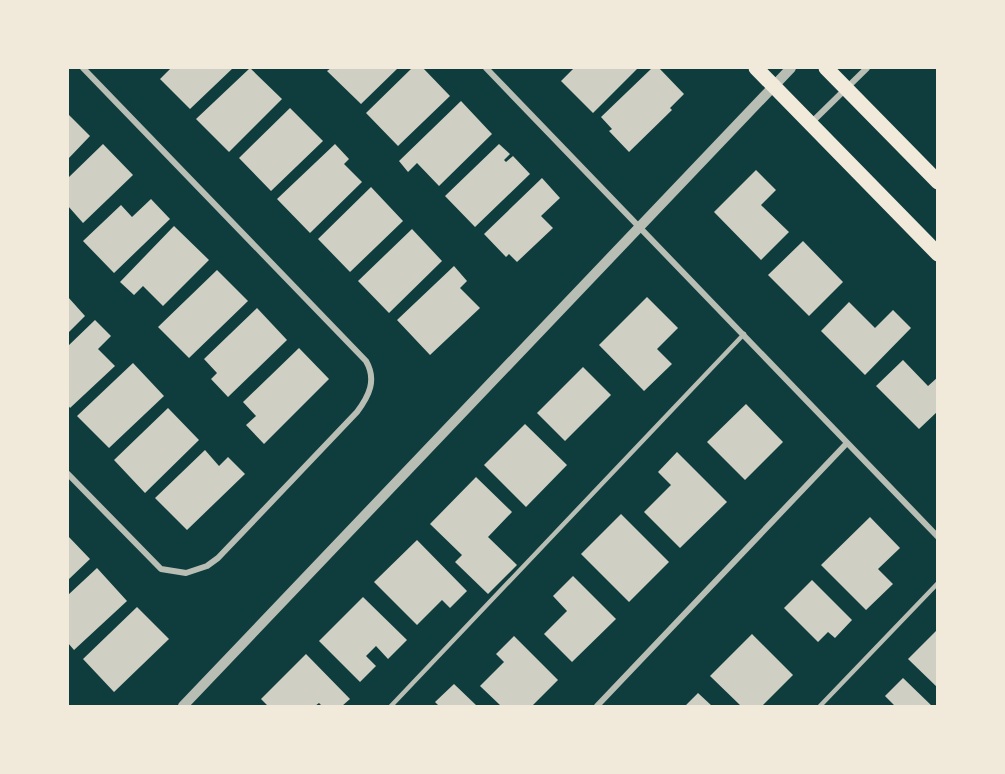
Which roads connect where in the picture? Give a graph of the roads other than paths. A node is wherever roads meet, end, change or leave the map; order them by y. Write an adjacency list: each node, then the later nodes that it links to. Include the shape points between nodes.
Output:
1 (82, 68): 15 (street, via 366,362 373,379 357,412 218,558 186,573 161,569)
2 (486, 68): 11 (street)
3 (756, 68): 7 (main road)
4 (791, 68): 7 (street)
5 (826, 68): 8 (main road)
6 (867, 68): 8 (street)
7 (774, 85): 9 (main road); 11 (street)
8 (846, 88): 9 (street); 10 (main road)
9 (810, 123): 12 (main road)
10 (938, 182)
11 (640, 226): 13 (street); 18 (street)
12 (938, 254)
13 (745, 334): 14 (street); 19 (lane)
14 (847, 443): 16 (street); 20 (street)
15 (68, 474)
16 (938, 537)
17 (938, 583): 21 (lane)
18 (183, 706)
19 (391, 706)
20 (597, 706)
21 (820, 706)

